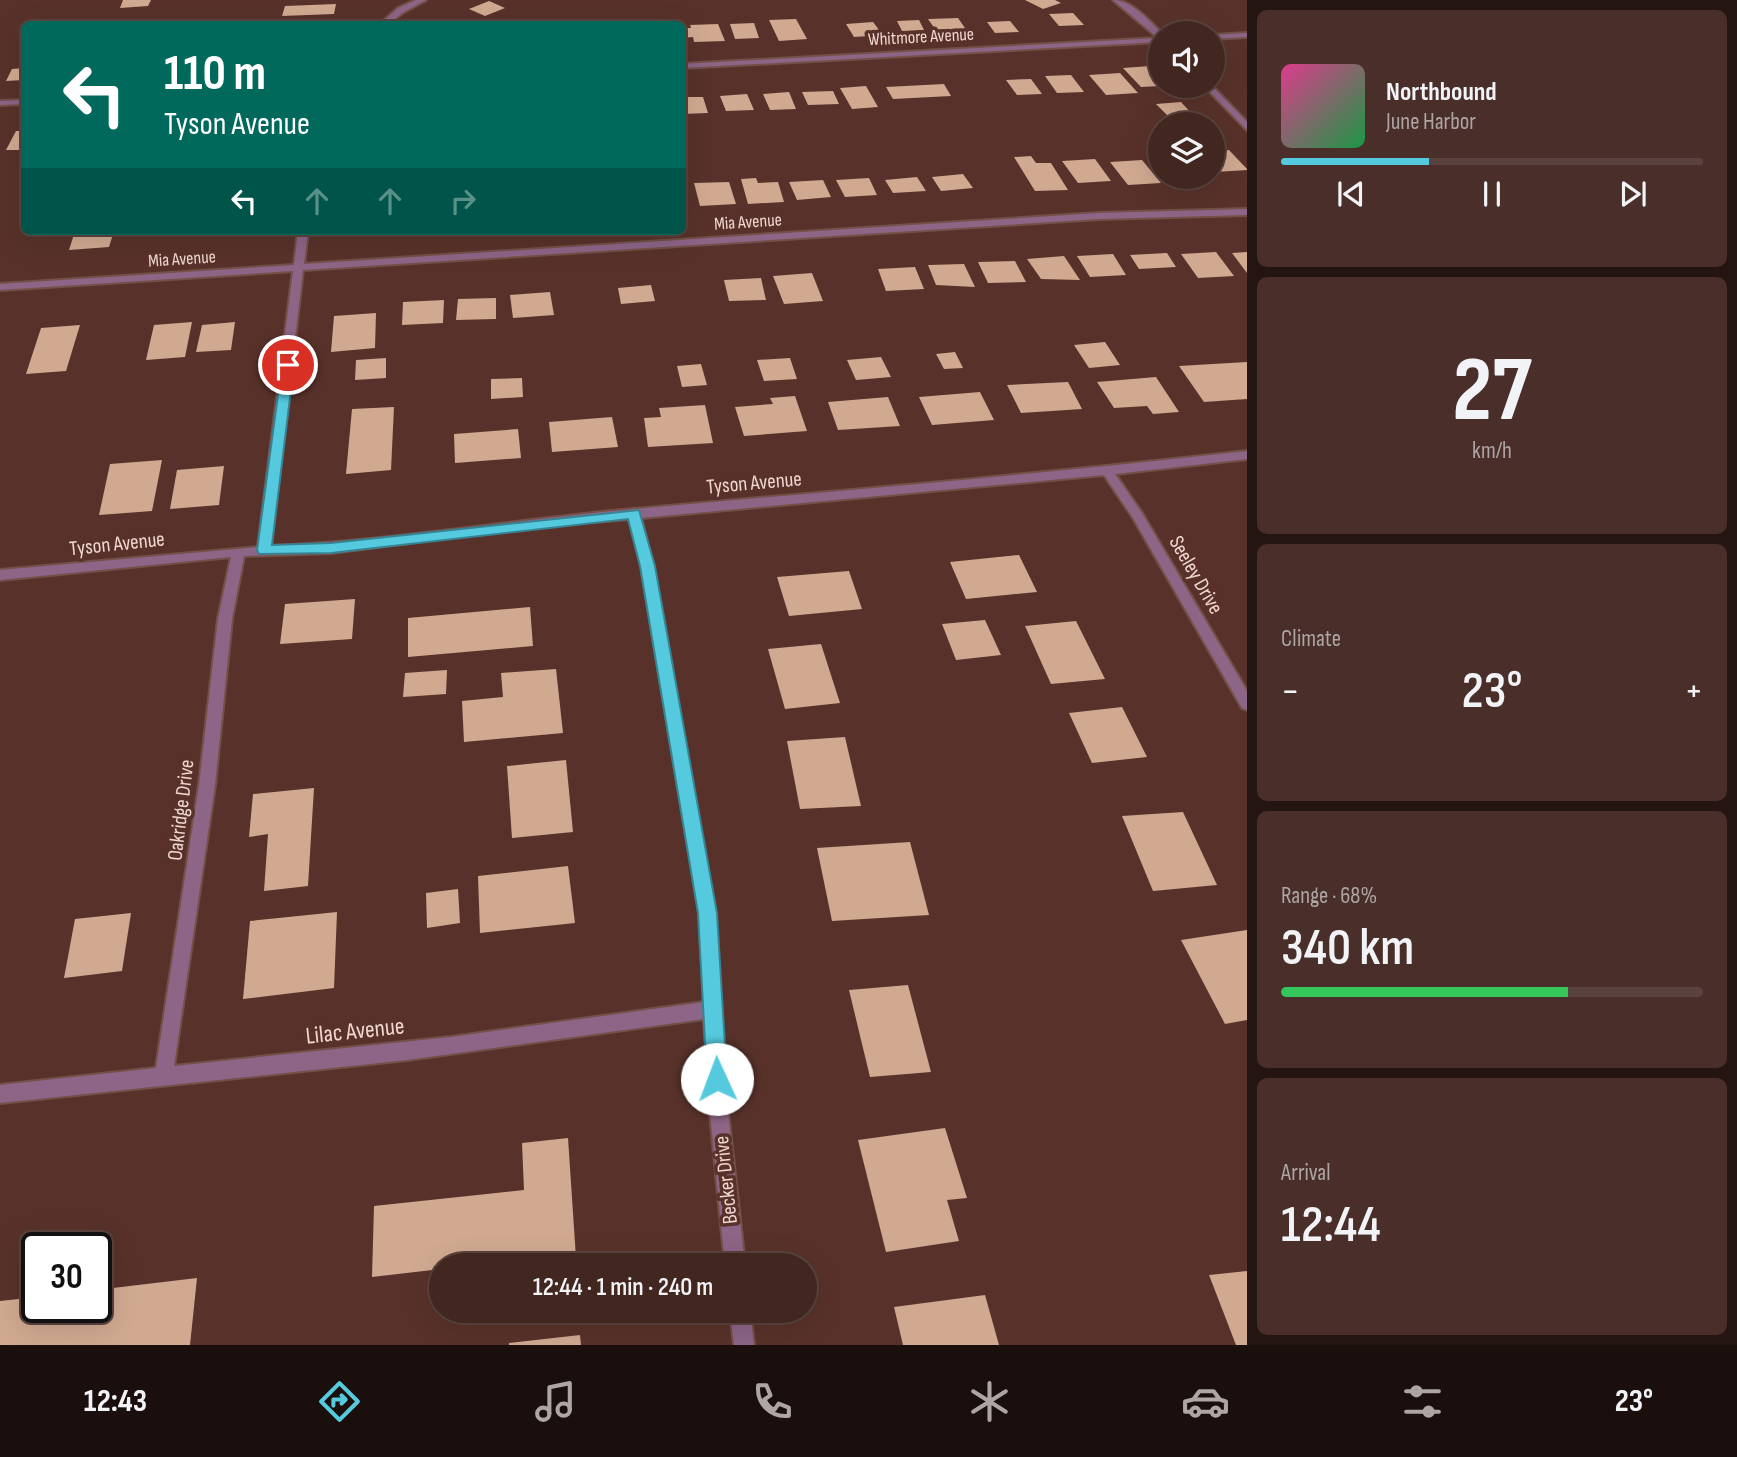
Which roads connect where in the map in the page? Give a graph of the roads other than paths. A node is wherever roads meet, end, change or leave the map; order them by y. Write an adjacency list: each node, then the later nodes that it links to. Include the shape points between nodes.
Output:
1 (394, 0): 4 (street)
2 (422, 0): 4 (street)
3 (1117, 0): 6 (street)
4 (393, 17): 5 (street)
5 (388, 21)
6 (1148, 25)
7 (1247, 35): 8 (street)
8 (1225, 36)
9 (1148, 39): 10 (street, Whitmore Avenue)
10 (686, 66)
11 (1219, 98): 14 (street)
12 (21, 102): 13 (street)
13 (0, 103)
14 (1247, 127)
15 (1247, 212): 17 (street, Mia Avenue, via 1098,215)
16 (302, 235): 17 (street)
17 (298, 268): 18 (street, Mia Avenue); 22 (street)
18 (0, 287)
19 (1247, 455): 20 (street, Tyson Avenue)
20 (1106, 469): 21 (street, Tyson Avenue); 25 (street, Seeley Drive)
21 (634, 513): 22 (street, Tyson Avenue, via 331,548); 26 (street, Becker Drive, via 707,913)
22 (264, 550): 23 (street, Tyson Avenue)
23 (238, 552): 24 (street, Tyson Avenue); 27 (street, Oakridge Drive, via 225,618 207,785)
24 (0, 575)
25 (1247, 704)
26 (714, 1009): 27 (street, Lilac Avenue, via 391,1053); 29 (street, Becker Drive, via 718,1102)
27 (164, 1074): 28 (street, Lilac Avenue)
28 (0, 1094)
29 (735, 1253)
30 (741, 1323): 31 (street)
31 (744, 1345)

